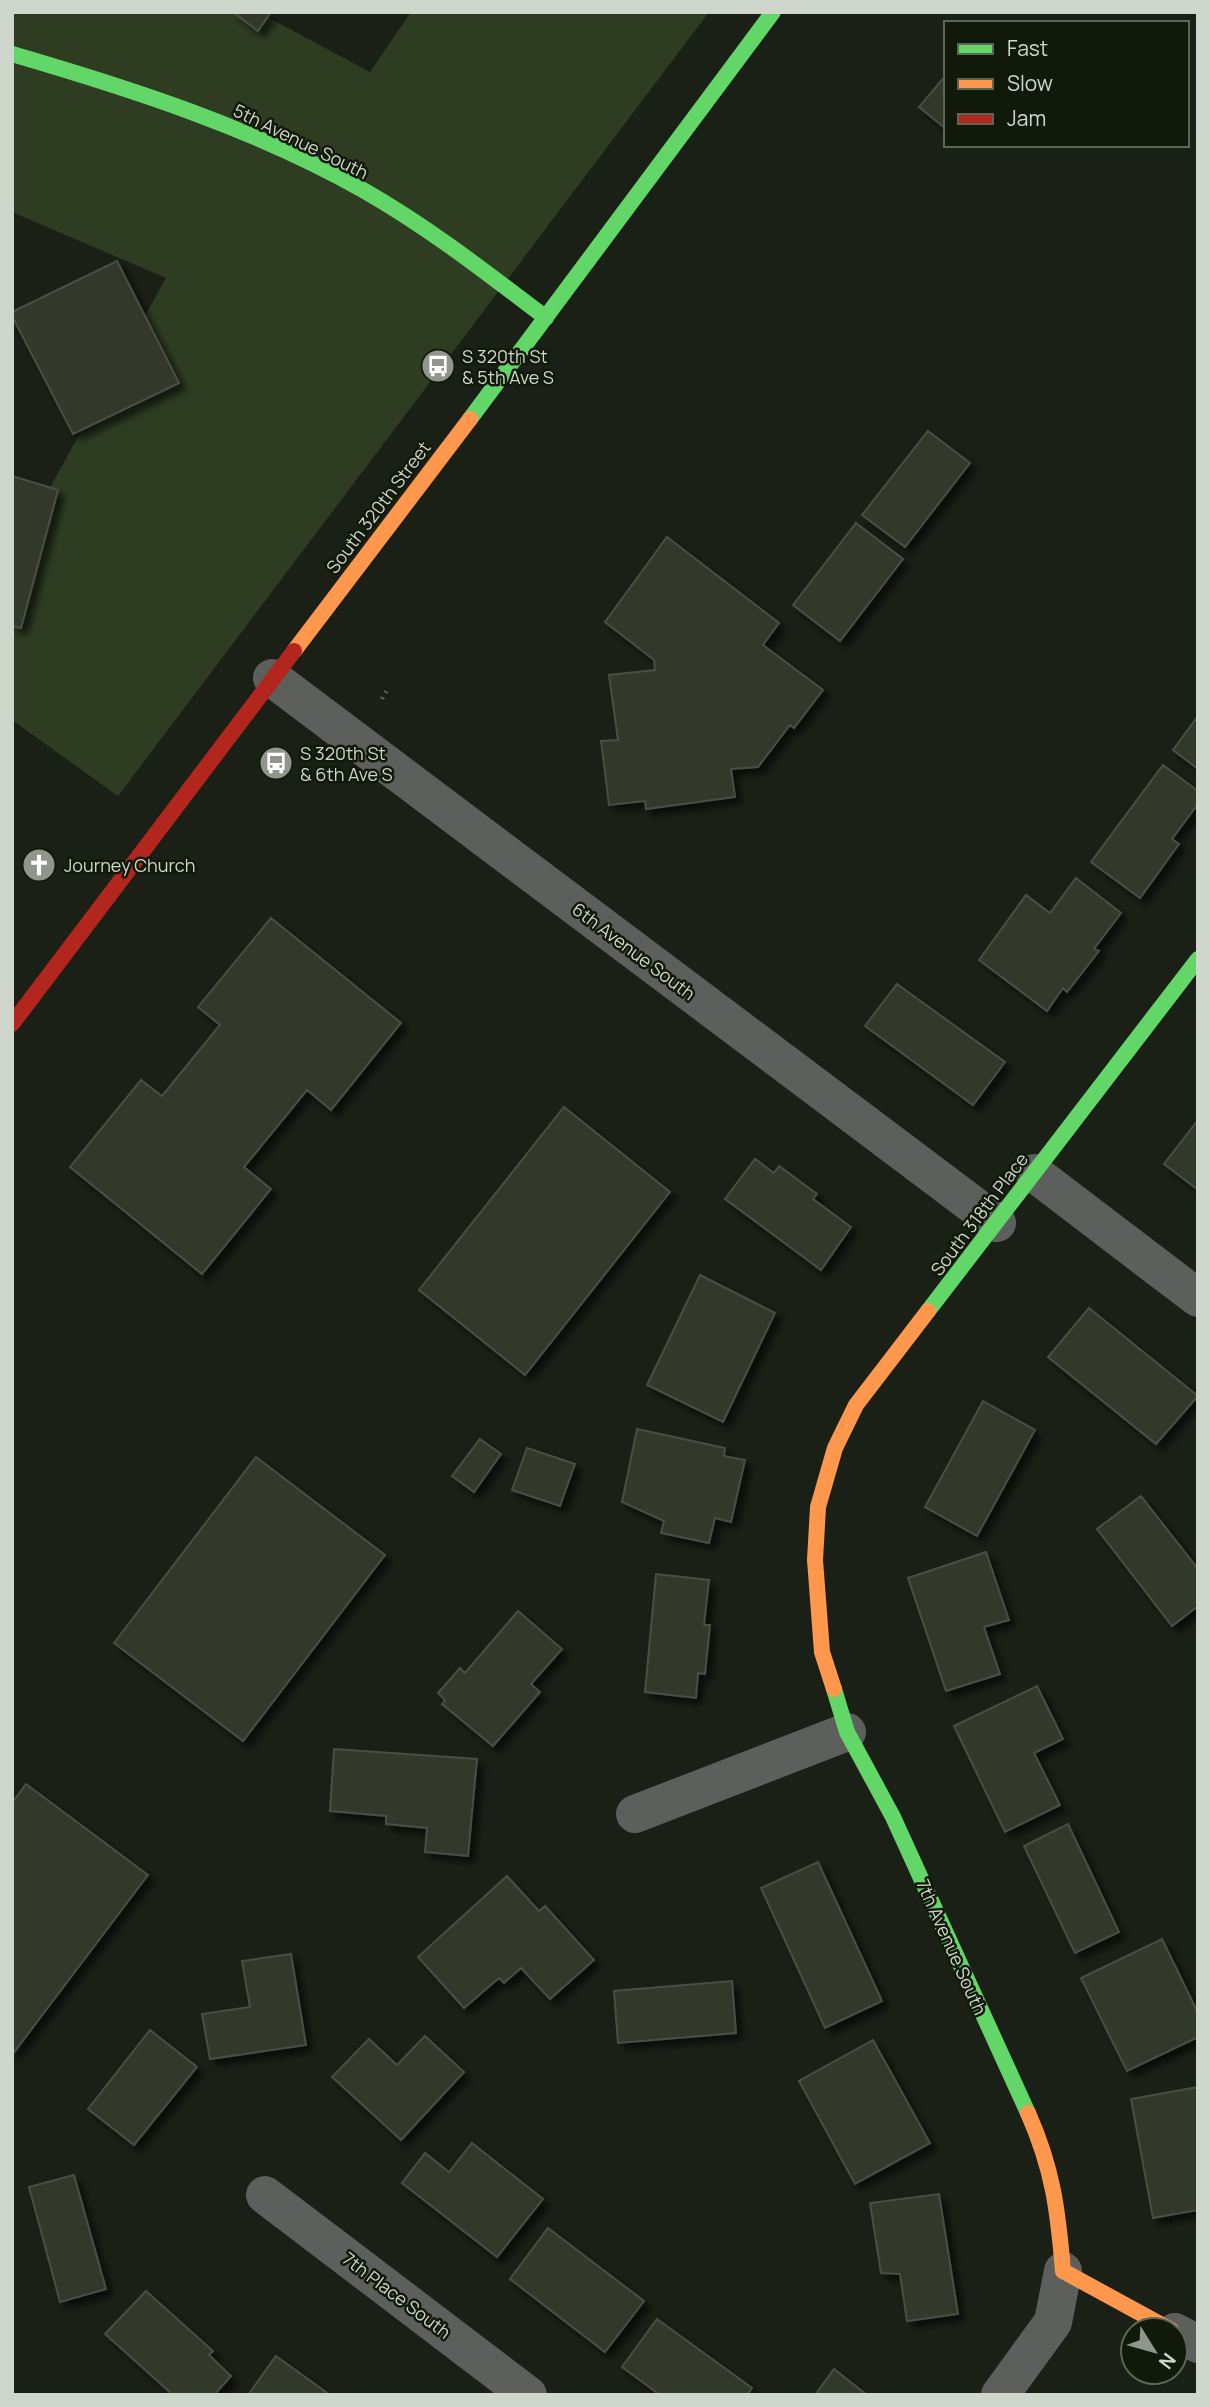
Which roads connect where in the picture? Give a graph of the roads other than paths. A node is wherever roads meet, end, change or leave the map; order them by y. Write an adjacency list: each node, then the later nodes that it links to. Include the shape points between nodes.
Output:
1 (773, 12): 3 (street, South 320th Street)
2 (12, 54): 3 (street, 5th Avenue South, via 236,128 336,176 449,243)
3 (546, 318): 4 (street, South 320th Street)
4 (272, 678): 6 (street, South 320th Street); 8 (street, 6th Avenue South)
5 (1198, 959): 7 (street, South 318th Place)
6 (12, 1024)
7 (1034, 1173): 8 (street, South 318th Place); 9 (street)
8 (997, 1223): 10 (street, South 318th Place, via 856,1405 835,1448)
9 (1198, 1298)
10 (818, 1507): 11 (street, 7th Avenue South, via 815,1560 822,1652)
11 (847, 1732): 12 (street); 14 (street, 7th Avenue South, via 893,1818 1043,2146 1058,2207)
12 (635, 1814)
13 (265, 2195): 16 (street, 7th Place South)
14 (1063, 2271): 15 (street); 17 (street, via 1053,2322)
15 (1146, 2316)
16 (528, 2395)
17 (1000, 2395)

